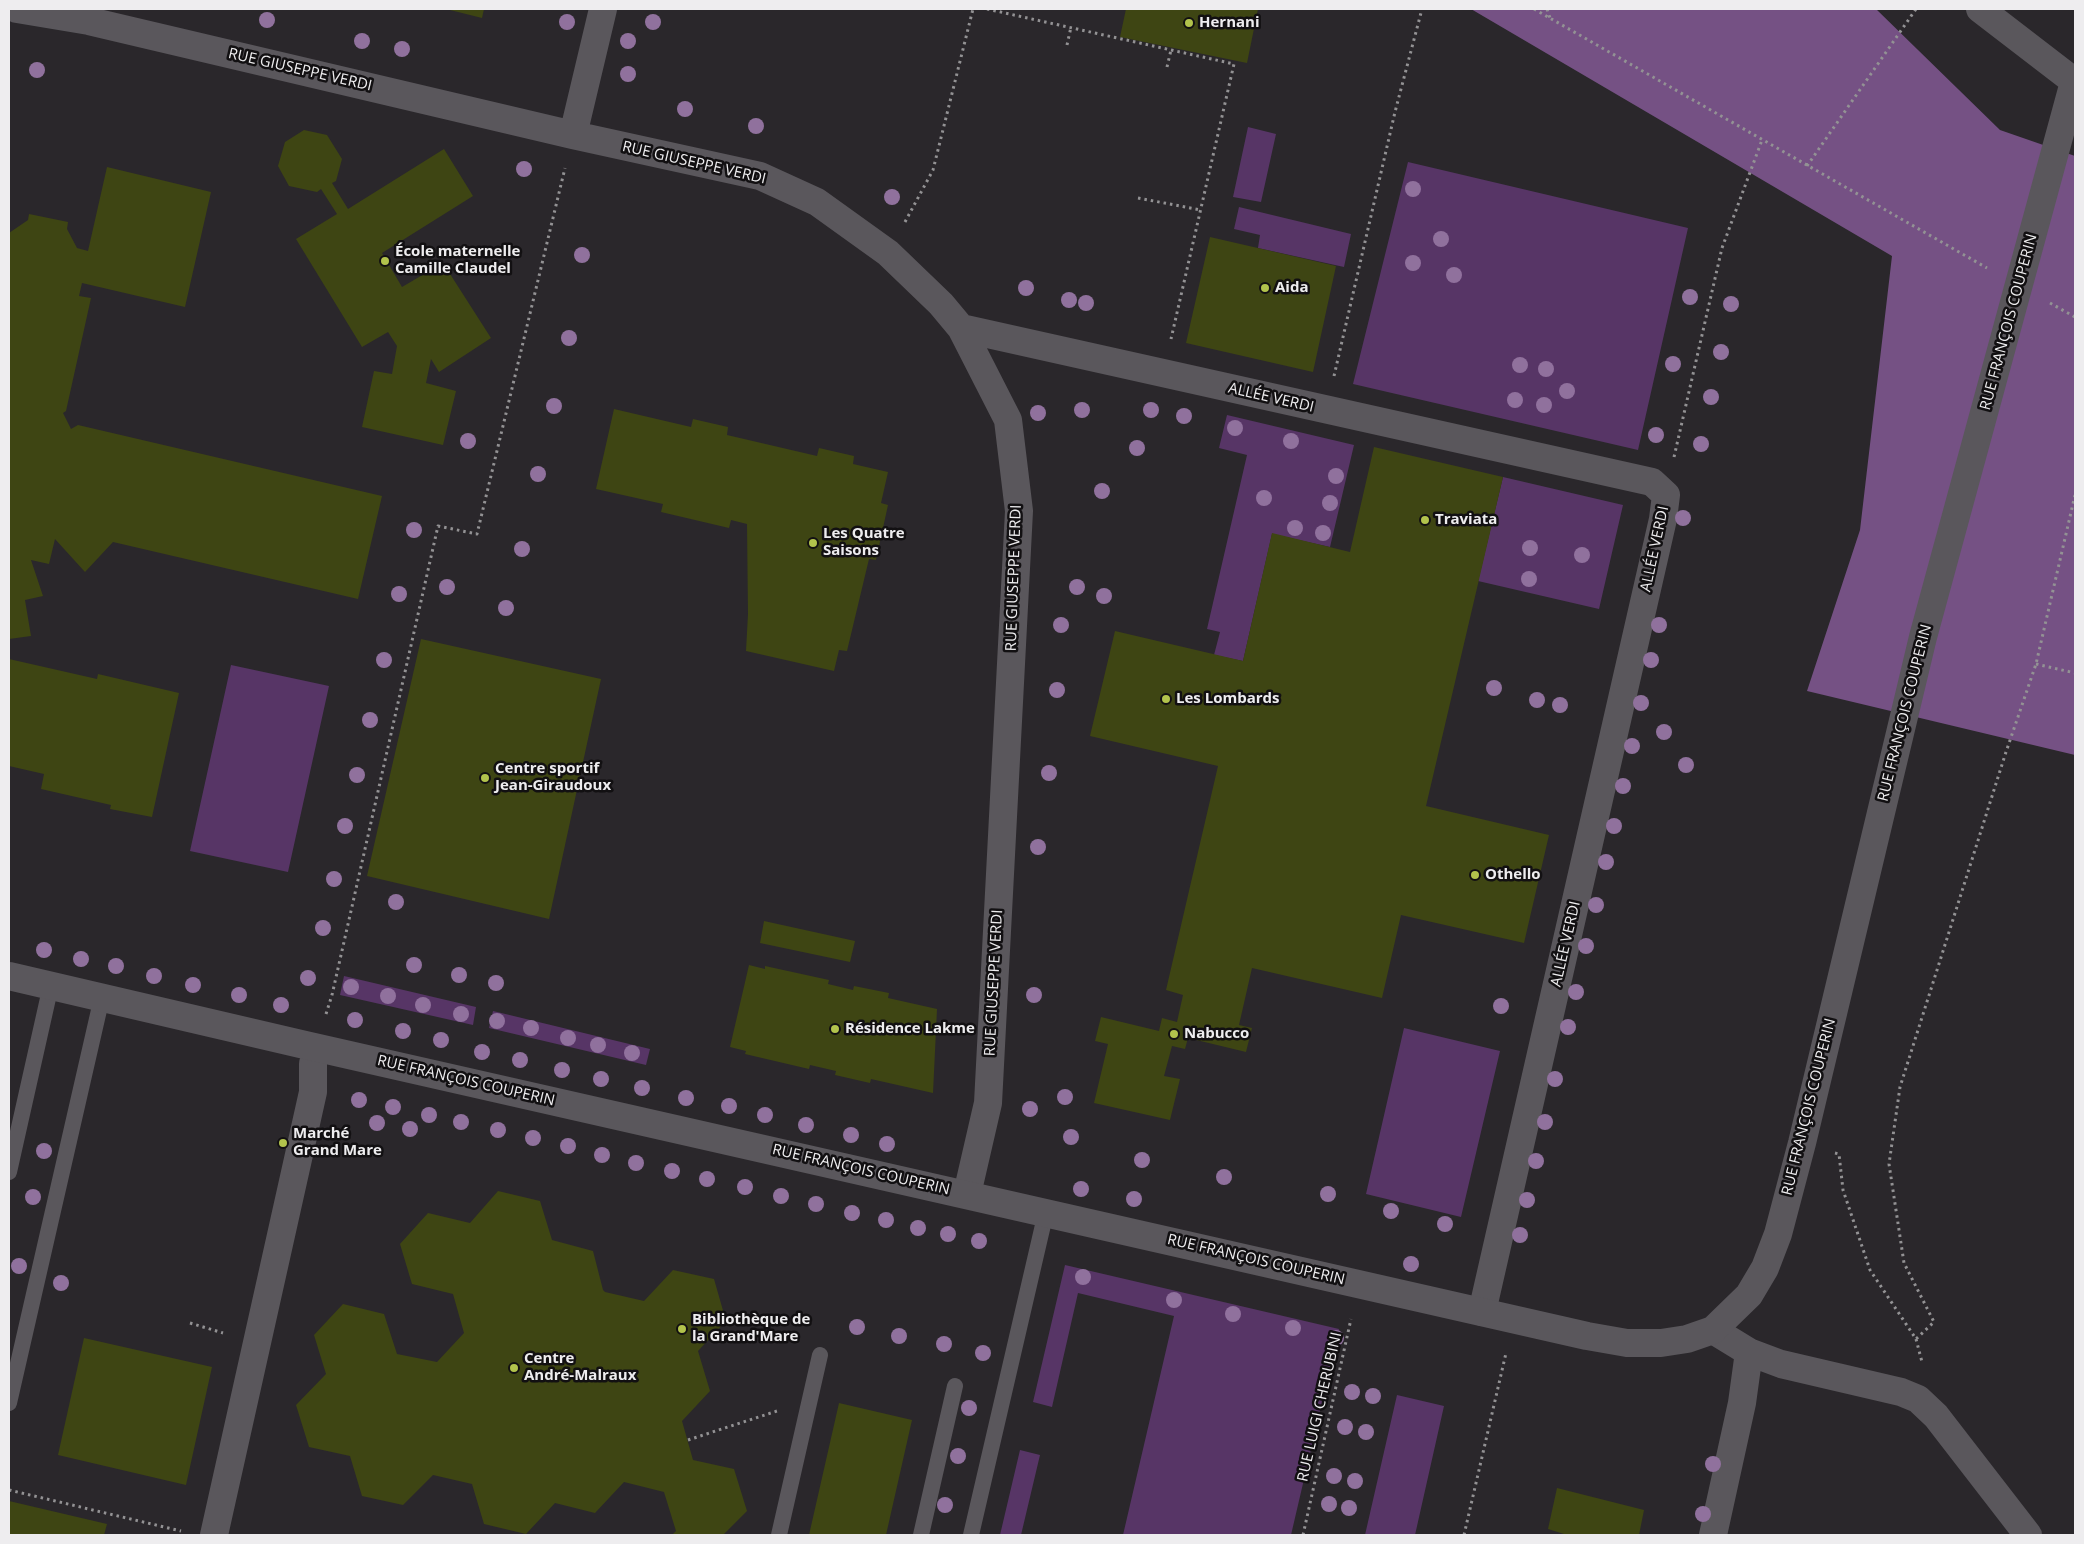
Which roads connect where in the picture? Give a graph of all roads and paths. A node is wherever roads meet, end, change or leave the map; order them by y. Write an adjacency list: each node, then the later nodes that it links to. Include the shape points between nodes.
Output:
1 (17, 9): 16 (street, RUE GIUSEPPE VERDI, via 117,27)
2 (603, 9): 16 (street)
3 (973, 9): 21 (path, via 933,170)
4 (987, 9): 11 (path)
5 (1422, 9): 27 (path)
6 (1534, 9): 10 (path)
7 (1548, 9): 10 (path)
8 (1916, 9): 18 (path)
9 (1980, 9): 15 (street)
10 (1551, 18): 17 (path)
11 (1071, 27): 12 (path); 13 (path)
12 (1067, 45)
13 (1171, 50): 14 (path); 20 (path, via 1234,64)
14 (1168, 68)
15 (2074, 82): 37 (street, RUE FRANÇOIS COUPERIN, via 1923,637)
16 (573, 135): 21 (street, RUE GIUSEPPE VERDI, via 760,176 817,202); 35 (path, via 477,534 438,526)
17 (1762, 140): 18 (path); 28 (path, via 1722,248 1675,454)
18 (1807, 166): 22 (path)
19 (1138, 198): 20 (path)
20 (1201, 210): 26 (path)
21 (888, 253): 25 (street, RUE GIUSEPPE VERDI)
22 (1990, 270)
23 (2041, 298): 24 (path)
24 (2075, 317)
25 (961, 328): 26 (street, ALLÉE VERDI); 39 (street, RUE GIUSEPPE VERDI, via 1008,420 1019,511 988,1103)
26 (1163, 374): 27 (street, ALLÉE VERDI)
27 (1326, 410): 28 (street, ALLÉE VERDI, via 1644,480)
28 (1659, 488): 42 (street, ALLÉE VERDI, via 1666,495 1663,519)
29 (2075, 495): 30 (path)
30 (2036, 664): 31 (path); 37 (path, via 1900,1087 1889,1164 1904,1263 1934,1322 1916,1339 1870,1270 1843,1190 1839,1154)
31 (2075, 673)
32 (9, 976): 33 (street, RUE FRANÇOIS COUPERIN)
33 (50, 985): 34 (street, RUE FRANÇOIS COUPERIN); 38 (lane)
34 (102, 997): 39 (street, RUE FRANÇOIS COUPERIN); 49 (lane)
35 (324, 1021)
36 (313, 1064): 52 (street, via 313,1092)
37 (1802, 1142): 44 (street, RUE FRANÇOIS COUPERIN, via 1778,1234 1765,1268 1749,1295)
38 (9, 1172)
39 (967, 1194): 40 (street, RUE FRANÇOIS COUPERIN)
40 (1046, 1212): 41 (street, RUE FRANÇOIS COUPERIN); 55 (lane)
41 (1359, 1283): 42 (street, RUE FRANÇOIS COUPERIN); 56 (path, RUE LUIGI CHERUBINI)
42 (1482, 1312): 43 (street, RUE FRANÇOIS COUPERIN)
43 (1514, 1318): 44 (street, RUE FRANÇOIS COUPERIN, via 1627,1343 1679,1341); 57 (path)
44 (1713, 1330): 45 (street)
45 (1749, 1352): 58 (street, via 1742,1403); 59 (street, via 1781,1364 1901,1392 1918,1400 1936,1416)
46 (820, 1355): 48 (lane)
47 (955, 1386): 54 (lane)
48 (810, 1400): 50 (path); 53 (lane)
49 (9, 1403)
50 (688, 1440)
51 (9, 1490): 52 (path)
52 (202, 1534)
53 (779, 1535)
54 (921, 1535)
55 (971, 1535)
56 (1303, 1535)
57 (1464, 1535)
58 (1713, 1535)
59 (2028, 1535)

